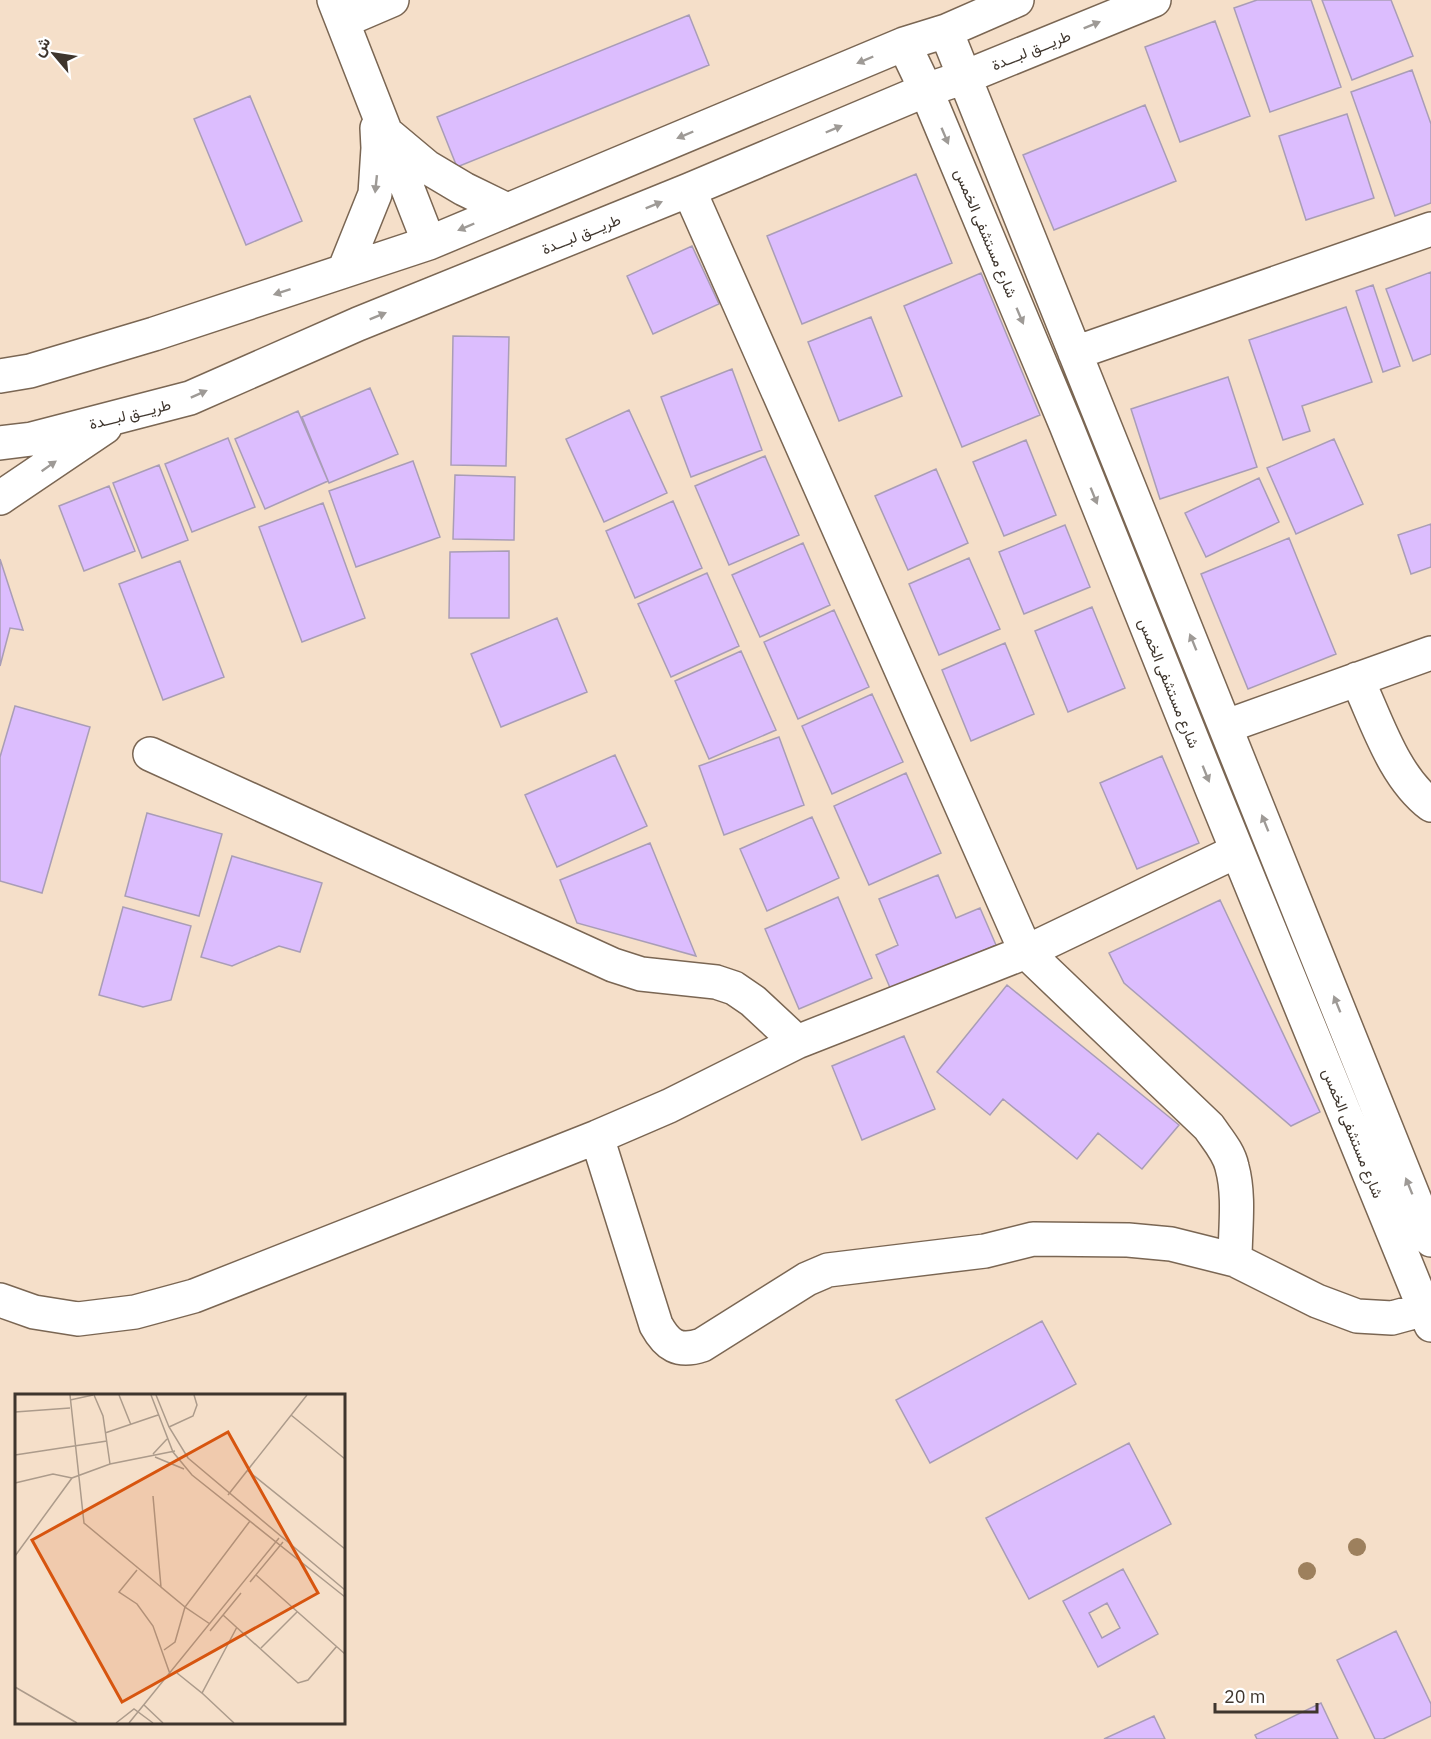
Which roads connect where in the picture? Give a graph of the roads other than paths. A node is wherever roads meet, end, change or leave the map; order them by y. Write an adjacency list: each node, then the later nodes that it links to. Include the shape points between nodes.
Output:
1 (392, 0): 4 (street)
2 (1017, 0): 5 (street)
3 (1154, 0): 7 (street, طريـــق لبـــدة, one-way to 3)
4 (338, 10): 9 (street)
5 (946, 31): 6 (street); 7 (street)
6 (904, 44): 8 (street, شارع مستشفى الخمس); 11 (street, one-way to 11)
7 (965, 77): 8 (street, طريـــق لبـــدة); 15 (street)
8 (926, 90): 10 (street, طريـــق لبـــدة, one-way to 8); 25 (street, شارع مستشفى الخمس, one-way to 25)
9 (381, 120): 11 (street, via 427,167); 13 (street); 14 (street, one-way to 14, via 375,194)
10 (689, 190): 17 (street, طريـــق لبـــدة, one-way to 10, via 190,398 358,324); 26 (street)
11 (507, 210): 13 (street, one-way to 13)
12 (1431, 229): 15 (street)
13 (429, 243): 14 (street)
14 (344, 271): 16 (street, one-way to 16, via 142,338)
15 (1075, 353): 22 (street, one-way to 15)
16 (0, 376)
17 (122, 415): 18 (street, طريـــق لبـــدة, via 32,439); 19 (street, one-way to 17)
18 (0, 442)
19 (0, 498)
20 (1431, 652): 21 (street)
21 (1358, 679): 22 (street); 24 (street, via 1398,766 1412,788)
22 (1227, 726): 29 (street, one-way to 22)
23 (150, 754): 27 (street, via 613,965 641,974 716,982 734,988)
24 (1431, 805)
25 (1237, 851): 26 (street); 32 (street, شارع مستشفى الخمس)
26 (1026, 952): 27 (street); 30 (street, via 1209,1127 1224,1148 1236,1189)
27 (797, 1041): 28 (street, via 669,1106)
28 (597, 1137): 30 (street, via 656,1325 663,1339 676,1347 692,1349 702,1345 807,1279 849,1266 985,1251 1033,1239 1171,1244); 31 (street, via 194,1296 135,1312 78,1319 34,1312)
29 (1431, 1240)
30 (1235, 1260): 32 (street, via 1317,1301 1358,1316)
31 (0, 1300)
32 (1428, 1317)

